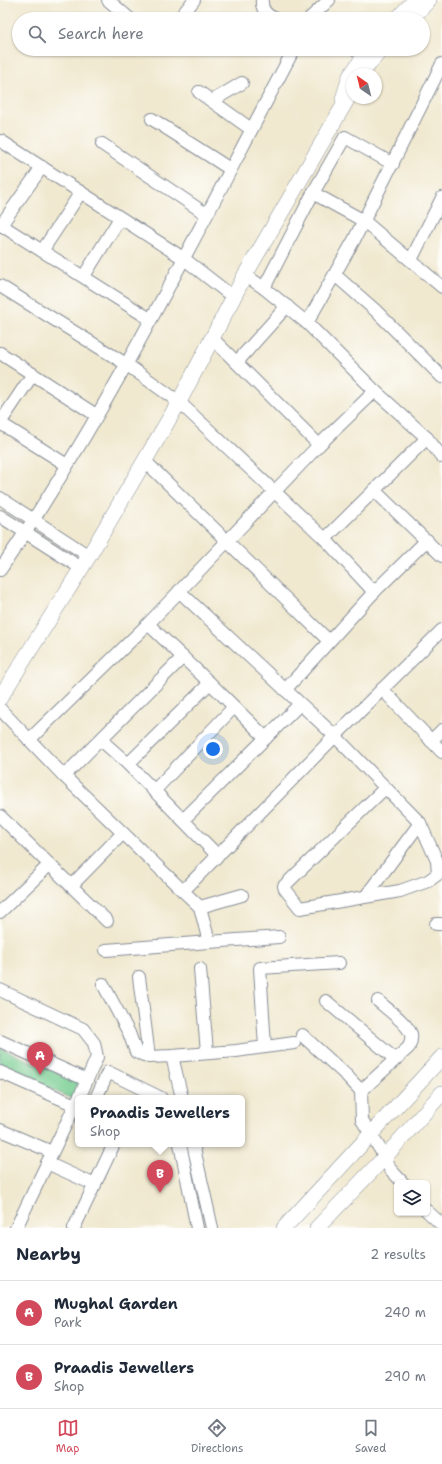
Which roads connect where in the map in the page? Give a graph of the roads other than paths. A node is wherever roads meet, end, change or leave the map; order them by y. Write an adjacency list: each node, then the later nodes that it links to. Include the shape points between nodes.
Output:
1 (108, 0): 6 (street)
2 (194, 0): 7 (street)
3 (262, 0): 8 (street)
4 (329, 0): 9 (street)
5 (420, 2): 10 (street); 11 (street)
6 (122, 12)
7 (185, 12)
8 (265, 12)
9 (316, 12)
10 (406, 12)
11 (415, 12)
12 (290, 56): 19 (street)
13 (363, 63): 35 (street, via 340,112)
14 (442, 64): 22 (street)
15 (242, 83): 17 (street)
16 (199, 92): 17 (street)
17 (212, 101): 19 (street)
18 (152, 119): 24 (street)
19 (251, 129): 24 (street)
20 (1, 141): 23 (street)
21 (102, 144): 28 (street)
22 (393, 164): 26 (street, via 345,137); 30 (street)
23 (42, 167): 25 (street); 31 (street, via 1,225)
24 (230, 169): 28 (street)
25 (81, 192): 29 (street); 31 (street)
26 (313, 193): 30 (street); 39 (street)
27 (442, 198): 33 (street)
28 (206, 214): 32 (street)
29 (120, 218): 32 (street); 36 (street)
30 (364, 221): 33 (street); 34 (street)
31 (42, 251): 36 (street)
32 (183, 258): 40 (street); 42 (street)
33 (411, 260): 38 (street)
34 (335, 274): 43 (street); 49 (street)
35 (245, 275): 39 (street); 40 (street)
36 (84, 276): 42 (street)
37 (0, 286): 47 (street)
38 (442, 287)
39 (264, 288): 41 (street)
40 (234, 297): 44 (street)
41 (287, 306): 43 (street); 46 (street)
42 (150, 319): 47 (street)
43 (308, 323): 50 (street)
44 (212, 338): 46 (street); 51 (street)
45 (0, 353): 48 (street)
46 (237, 362): 54 (street)
47 (126, 364): 51 (street); 52 (street)
48 (33, 374): 52 (street); 57 (street, via 0,422)
49 (442, 377)
50 (375, 390): 53 (street); 54 (street)
51 (179, 402): 56 (street); 59 (street)
52 (96, 416): 57 (street)
53 (427, 438): 55 (street); 58 (street)
54 (319, 445): 59 (street)
55 (442, 457)
56 (145, 461): 66 (street); 68 (street)
57 (67, 465): 62 (street)
58 (374, 490): 64 (street); 65 (street)
59 (275, 492): 64 (street); 66 (street)
60 (0, 498): 62 (street)
61 (0, 516): 63 (street)
62 (34, 521): 63 (street); 68 (street)
63 (26, 533): 68 (street); 69 (street)
64 (325, 539): 71 (street)
65 (427, 540): 67 (street); 71 (street)
66 (228, 541): 70 (street); 74 (street)
67 (442, 556)
68 (85, 562): 79 (street)
69 (0, 570)
70 (179, 591): 72 (street); 78 (street)
71 (374, 592): 74 (street)
72 (148, 624): 75 (street); 86 (street)
73 (442, 630): 77 (street)
74 (329, 641): 78 (street)
75 (183, 657): 76 (street); 87 (street)
76 (210, 682): 81 (street); 90 (street)
77 (382, 689): 84 (street); 88 (street)
78 (285, 690): 80 (street)
79 (0, 698)
80 (300, 704): 84 (street); 85 (street)
81 (234, 707): 85 (street); 93 (street)
82 (0, 709): 86 (street)
83 (442, 730): 88 (street)
84 (335, 736): 92 (street); 98 (street)
85 (266, 738): 95 (street)
86 (29, 740): 91 (street)
87 (101, 740): 90 (street); 91 (street)
88 (431, 741): 89 (street)
89 (442, 752)
90 (128, 764): 93 (street)
91 (64, 776): 97 (street)
92 (385, 788): 96 (street); 103 (street, via 284,886 300,908)
93 (154, 791): 95 (street)
94 (1, 820): 99 (street)
95 (183, 820): 98 (street)
96 (420, 823): 103 (street); 103 (street, via 437,861 438,874 428,881 400,891)
97 (123, 833): 100 (street); 101 (street)
98 (218, 856): 101 (street)
99 (49, 865): 100 (street); 105 (street)
100 (71, 886): 106 (street)
101 (183, 891): 104 (street)
102 (242, 895): 104 (street)
103 (366, 896)
104 (200, 906): 108 (street)
105 (0, 912)
106 (107, 921)
107 (279, 937): 108 (street)
108 (209, 942): 109 (street)
109 (106, 950)
110 (339, 963): 118 (street, via 260,968)
111 (200, 969): 119 (street)
112 (139, 977): 121 (street)
113 (103, 984): 121 (street, via 136,1052)
114 (0, 990): 125 (street, via 83,1030 94,1043 97,1057)
115 (326, 1001): 123 (street)
116 (378, 1001): 123 (street, via 407,1026 411,1035 409,1047)
117 (0, 1041): 125 (street)
118 (265, 1047): 119 (street); 126 (street, via 298,1039 346,1076)
119 (207, 1052): 120 (street)
120 (172, 1056): 121 (street); 131 (street)
121 (149, 1057)
122 (442, 1057): 135 (street)
123 (395, 1059): 126 (street)
124 (0, 1072): 132 (street)
125 (87, 1080): 128 (street)
126 (360, 1091): 135 (street, via 362,1120)
127 (442, 1093): 140 (street)
128 (80, 1095)
129 (97, 1095): 130 (street, via 108,1072)
130 (155, 1095)
131 (181, 1095)
132 (75, 1100)
133 (75, 1105): 139 (street)
134 (0, 1131): 139 (street)
135 (371, 1134): 140 (street); 150 (street)
136 (113, 1147): 143 (street)
137 (181, 1147): 148 (street)
138 (194, 1147): 149 (street)
139 (52, 1152): 141 (street)
140 (385, 1157): 142 (street, via 390,1169); 151 (street)
141 (46, 1163): 143 (street); 146 (street)
142 (400, 1180)
143 (95, 1185): 147 (street)
144 (430, 1214): 145 (street)
145 (442, 1225)
146 (16, 1228)
147 (74, 1228)
148 (196, 1228)
149 (212, 1228)
150 (284, 1228)
151 (317, 1228)

